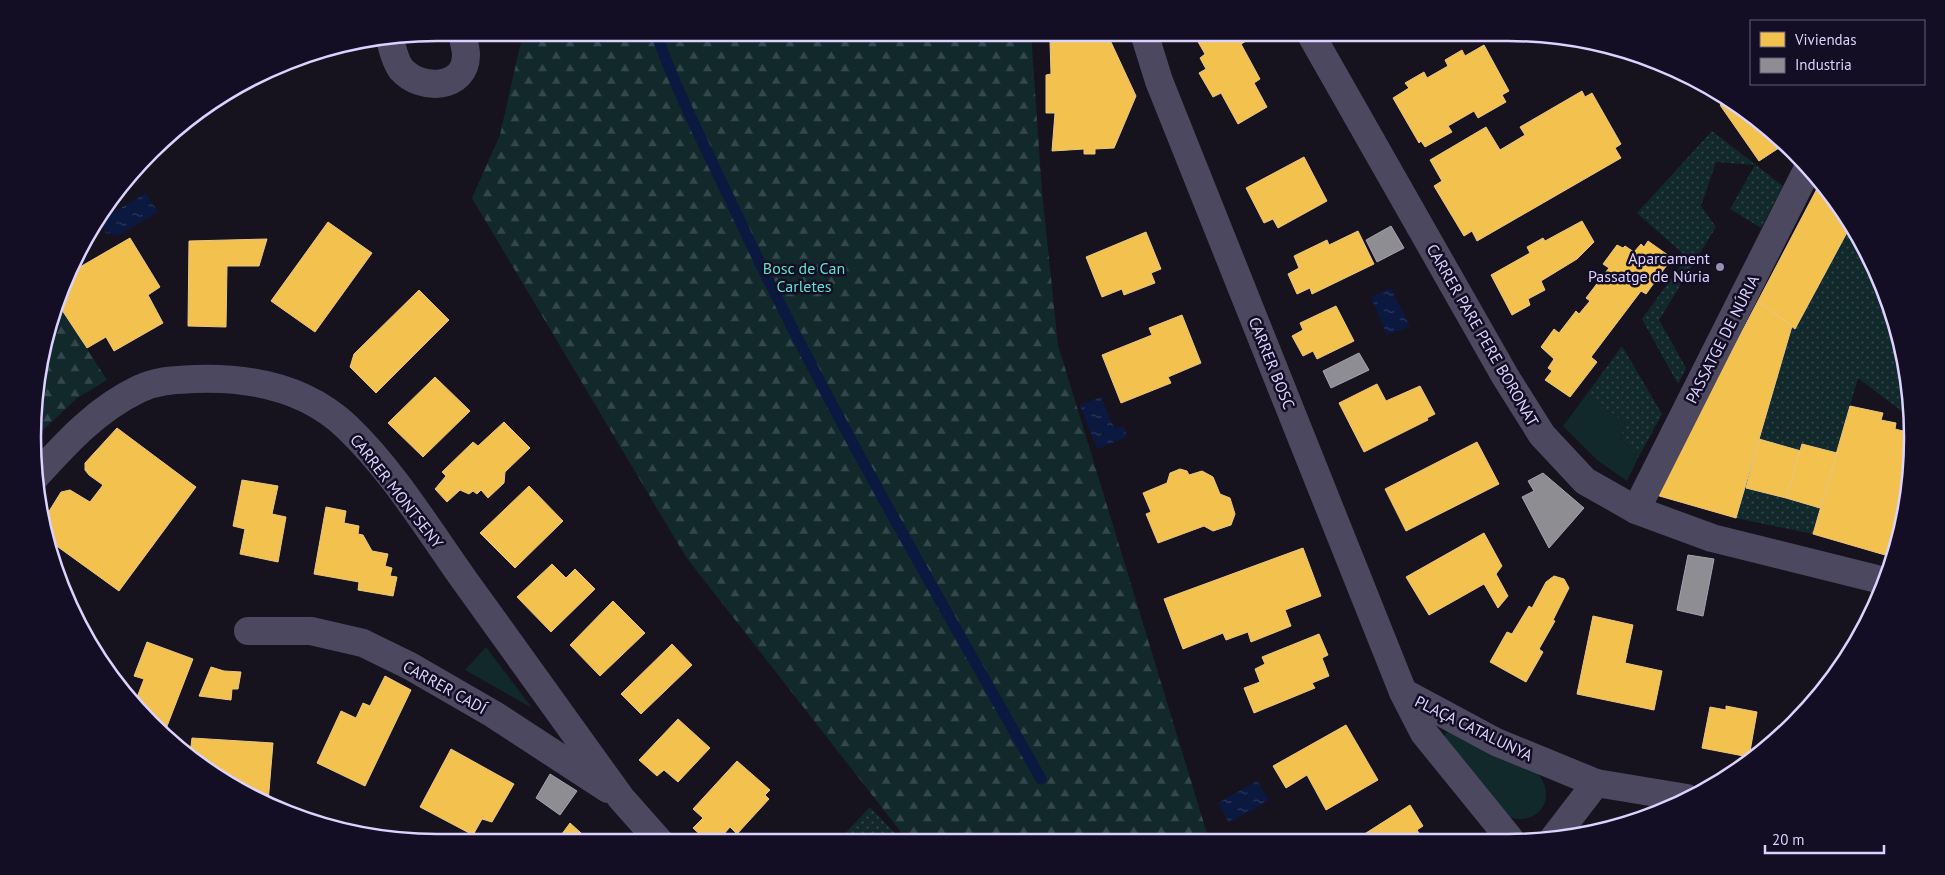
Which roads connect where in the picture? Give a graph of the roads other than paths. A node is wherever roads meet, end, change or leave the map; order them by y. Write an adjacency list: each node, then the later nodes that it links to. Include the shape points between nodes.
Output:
1 (464, 41): 4 (street, via 466,56 462,70 452,80 428,85 402,69)
2 (1147, 41): 10 (street, CARRER BOSC, via 1159,81)
3 (1315, 41): 7 (street, CARRER PARE PERE BORONAT, via 1505,376 1542,435 1585,481)
4 (392, 44)
5 (1804, 175): 7 (street, PASSATGE DE NÚRIA)
6 (43, 469): 13 (street, CARRER MONTSENY, via 101,411 140,388 161,381 217,378 262,382 311,400 347,427 390,478)
7 (1636, 510): 8 (street, CARRER PARE PERE BORONAT, via 1712,538)
8 (1878, 579)
9 (248, 631): 13 (street, CARRER CADÍ, via 311,631 363,644 410,666 493,714)
10 (1402, 692): 11 (street, PLAÇA CATALUNYA, via 1496,742); 16 (street, PLAÇA CATALUNYA, via 1424,733)
11 (1596, 783): 12 (street, PLAÇA CATALUNYA); 14 (street)
12 (1676, 796)
13 (621, 798): 15 (street, CARRER MONTSENY)
14 (1560, 830)
15 (653, 834)
16 (1506, 834)

